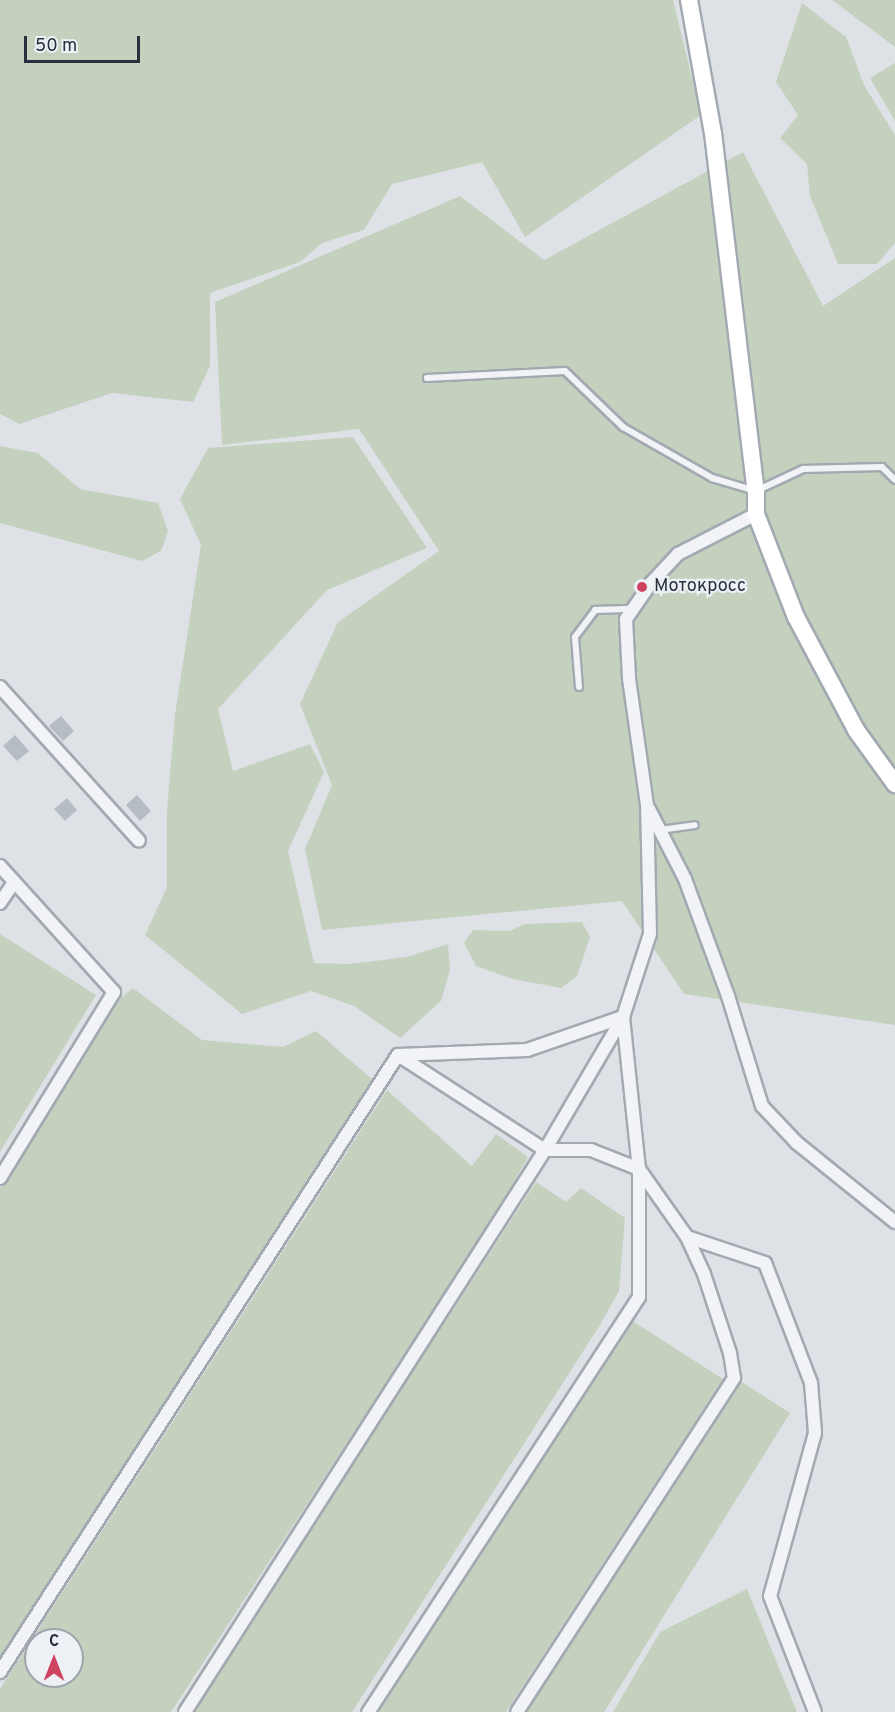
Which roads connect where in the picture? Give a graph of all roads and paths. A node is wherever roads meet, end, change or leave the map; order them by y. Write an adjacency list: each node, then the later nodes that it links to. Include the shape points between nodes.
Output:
1 (689, 0): 4 (street, via 713,133)
2 (427, 378): 4 (lane, via 565,371 623,427 712,478)
3 (895, 480): 4 (lane, via 882,467 803,469)
4 (756, 490): 5 (street)
5 (756, 514): 6 (street, via 678,554); 9 (street, via 796,617 856,730)
6 (633, 609): 8 (lane, via 595,610 575,638); 10 (street, via 626,619 629,678)
7 (0, 687): 13 (street)
8 (579, 687)
9 (895, 784)
10 (647, 805): 12 (street); 17 (street, via 650,934)
11 (695, 825): 12 (lane)
12 (660, 830): 22 (street, via 686,879 762,1106 797,1143)
13 (140, 841)
14 (0, 866): 15 (street)
15 (14, 882): 16 (street); 21 (street, via 114,992)
16 (0, 903)
17 (623, 1017): 18 (street, via 527,1050); 19 (street); 20 (street)
18 (398, 1055): 19 (street); 24 (street)
19 (545, 1150): 20 (street, via 591,1150); 25 (street)
20 (639, 1169): 23 (street); 26 (street, via 639,1296)
21 (0, 1178)
22 (895, 1222)
23 (687, 1237): 27 (street, via 708,1285 734,1378); 28 (street, via 765,1263 811,1383 815,1433 770,1596)
24 (0, 1672)
25 (185, 1712)
26 (368, 1712)
27 (517, 1712)
28 (815, 1712)

